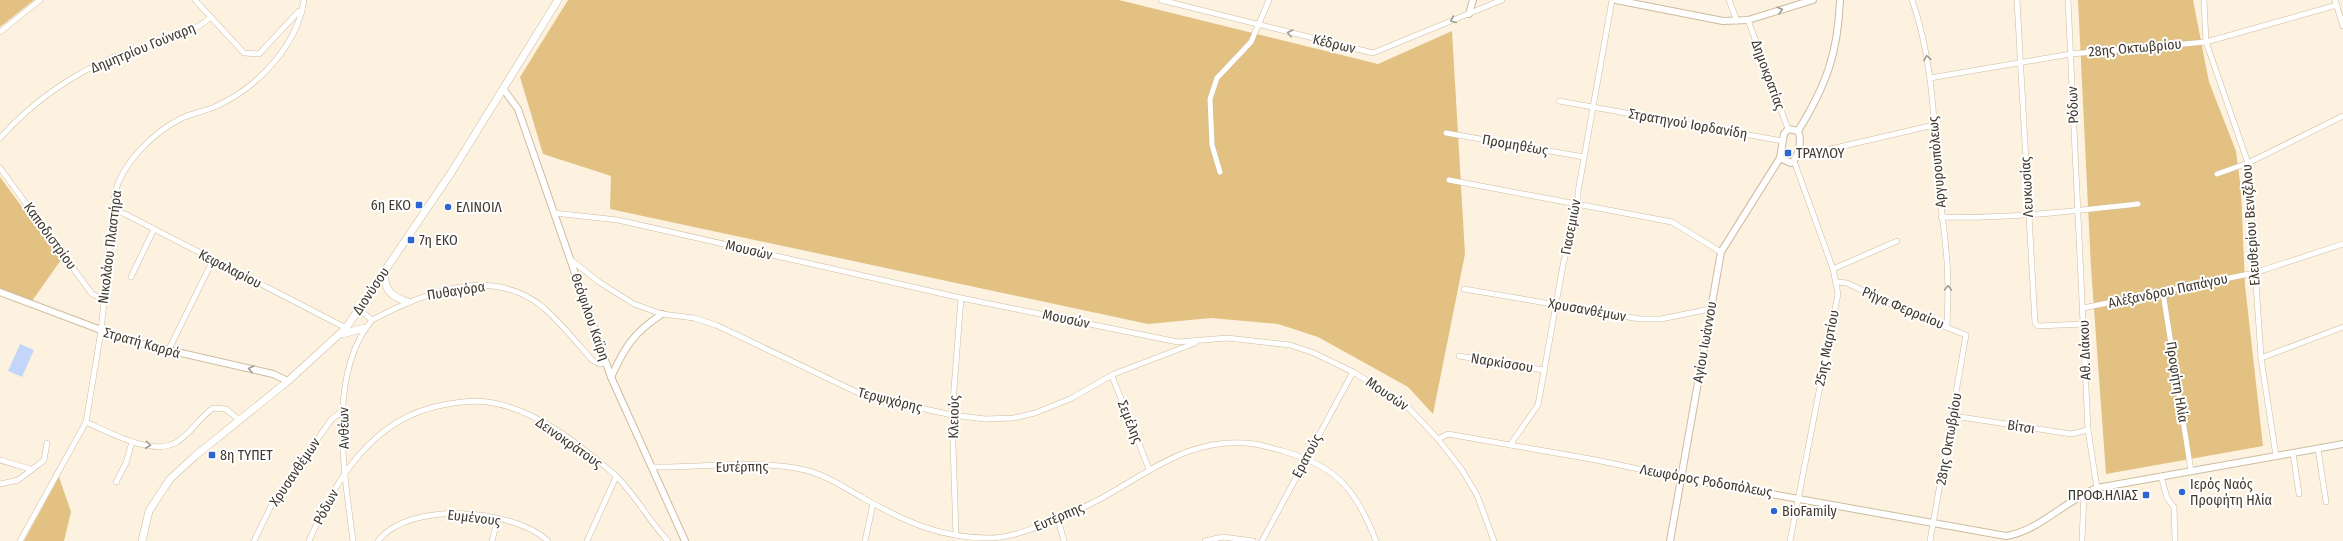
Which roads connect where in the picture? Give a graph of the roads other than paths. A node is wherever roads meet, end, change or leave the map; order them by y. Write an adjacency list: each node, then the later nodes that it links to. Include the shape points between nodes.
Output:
1 (40, 0): 26 (street)
2 (196, 0): 21 (street)
3 (304, 0): 19 (street, Νικολάου Πλαστήρα)
4 (1161, 0): 24 (street, Κέδρων)
5 (1269, 0): 24 (street)
6 (1473, 0): 20 (street)
7 (1502, 0): 20 (street, Κέδρων)
8 (1612, 0): 33 (street, Γιασεμιών)
9 (1616, 0): 23 (street, via 1723,21)
10 (1729, 0): 23 (street)
11 (1813, 0): 22 (street, one-way to 11)
12 (1840, 0): 37 (street, via 1834,56 1813,108)
13 (1912, 0): 30 (street, Αργυρουπόλεως, one-way to 13, via 1922,27)
14 (2017, 0): 29 (street, Λευκωσίας)
15 (2068, 0): 28 (street, Ρόδων)
16 (2204, 0): 27 (street, Ελευθερίου Βενιζέλου)
17 (554, 2): 31 (main road, Διονύσου)
18 (2336, 2): 25 (street); 27 (street, 28ης Οκτωβρίου)
19 (302, 12): 21 (street, via 299,12 259,54 251,55 244,53); 51 (street, Νικολάου Πλαστήρα, via 288,43 261,75 238,94 219,105 179,120 147,144 131,162 118,184 114,193)
20 (1469, 14): 24 (street, Κέδρων, one-way to 24, via 1373,53)
21 (211, 17): 39 (street, Δημητρίου Γούναρη, via 199,27 182,35 121,54 78,76 34,106)
22 (1748, 20): 23 (street); 36 (street, Δημοκρατίας)
23 (1737, 21)
24 (1259, 25): 46 (street, via 1251,42 1217,78 1210,99 1212,145)
25 (2343, 26)
26 (0, 32)
27 (2206, 42): 28 (street, 28ης Οκτωβρίου); 44 (street, Ελευθερίου Βενιζέλου)
28 (2071, 54): 29 (street, 28ης Οκτωβρίου); 52 (street, Ρόδων)
29 (2021, 62): 30 (street, 28ης Οκτωβρίου); 54 (street, Λευκωσίας)
30 (1930, 78): 35 (street, Αργυρουπόλεως)
31 (504, 90): 53 (street, Θεόφιλου Καϊρη, via 518,109); 63 (main road, Διονύσου)
32 (1559, 101): 33 (street, Στρατηγού Ιορδανίδη)
33 (1593, 107): 40 (street, Στρατηγού Ιορδανίδη); 41 (street, Γιασεμιών)
34 (2343, 116): 44 (street)
35 (1934, 124): 43 (street); 55 (street, Αργυρουπόλεως)
36 (1788, 129): 37 (street); 40 (street)
37 (1798, 131): 43 (street, via 1800,136)
38 (1446, 133): 41 (street, Προμηθέως)
39 (0, 138)
40 (1783, 141): 42 (street)
41 (1584, 156): 49 (street, Γιασεμιών)
42 (1780, 158): 43 (street, via 1787,162); 59 (street, Αγίου Ιωάννου)
43 (1795, 159): 62 (street, 25ης Μαρτίου)
44 (2248, 163): 47 (street); 64 (street, Ελευθερίου Βενιζέλου)
45 (0, 168): 71 (street, Καποδιστρίου, via 92,294)
46 (1220, 172)
47 (2217, 174)
48 (1449, 180): 49 (street)
49 (1578, 204): 59 (street, via 1672,222); 73 (street, Γιασεμιών)
50 (2138, 204): 52 (street)
51 (114, 210): 56 (street, Κεφαλαρίου); 71 (street, Νικολάου Πλαστήρα)
52 (2077, 211): 54 (street); 74 (street, Αθ. Διάκου)
53 (554, 213): 60 (street, Θεόφιλου Καϊρη); 70 (street, Μουσών, via 618,220)
54 (2028, 214): 55 (street); 79 (street, Λευκωσίας, via 2035,323 2038,326)
55 (1941, 217): 80 (street, Αργυρουπόλεως, one-way to 55, via 1948,282)
56 (154, 229): 61 (street, Κεφαλαρίου); 65 (street)
57 (1897, 241): 62 (street)
58 (2343, 244): 64 (street, Αλέξανδρου Παπάγου)
59 (1721, 252): 76 (street, Αγίου Ιωάννου)
60 (570, 259): 77 (street, Τερψιχόρης, via 599,282 628,300); 93 (street, Θεόφιλου Καϊρη)
61 (213, 260): 82 (street, Κεφαλαρίου); 90 (street)
62 (1834, 268): 66 (street, 25ης Μαρτίου)
63 (385, 271): 72 (main road, via 384,281 388,292); 75 (main road, Διονύσου)
64 (2254, 273): 69 (street, Αλέξανδρου Παπάγου); 92 (street, Ελευθερίου Βενιζέλου)
65 (131, 276)
66 (1837, 282): 80 (street, Ρήγα Φερραίου, via 1847,283 1905,311); 128 (street, 25ης Μαρτίου, via 1838,294)
67 (1464, 289): 73 (street, Χρυσανθέμων)
68 (0, 292): 84 (street, Στρατή Καρρά)
69 (2163, 293): 74 (street, Αλέξανδρου Παπάγου); 118 (street, Προφήτη Ηλία)
70 (961, 298): 88 (street, Μουσών); 100 (street, Κλειούς)
71 (103, 299): 84 (street, Νικολάου Πλαστήρα)
72 (408, 302): 78 (street, Πυθαγόρα); 93 (street, Πυθαγόρα, via 430,293 470,286 494,285 510,289 543,308 592,360 600,364)
73 (1556, 304): 76 (street, Χρυσανθέμων, via 1640,319 1661,319); 94 (street, Γιασεμιών)
74 (2084, 308): 79 (street, Αθ. Διάκου)
75 (359, 309): 78 (street); 82 (main road, Διονύσου)
76 (1710, 309): 122 (street, Αγίου Ιωάννου)
77 (662, 314): 97 (street, via 642,327 628,343); 100 (street, Τερψιχόρης, via 694,318 716,325 865,396)
78 (372, 320): 83 (street, Ανθέων)
79 (2084, 324): 104 (street, Αθ. Διάκου)
80 (1947, 326): 86 (street, Ρήγα Φερραίου, via 1964,333)
81 (2343, 327): 92 (street)
82 (346, 328): 85 (main road, Διονύσου)
83 (366, 328): 85 (main road); 99 (street, Ανθέων, via 346,376)
84 (101, 331): 90 (street, Στρατή Καρρά); 103 (street, Νικολάου Πλαστήρα)
85 (341, 334): 98 (main road, Διονύσου)
86 (1967, 337): 101 (street, 28ης Οκτωβρίου)
87 (1201, 341): 88 (street, Μουσών); 89 (street, Τερψιχόρης); 95 (street, Μουσών, via 1227,338 1290,345 1314,353)
88 (1178, 342): 89 (street)
89 (1178, 349): 96 (street, Τερψιχόρης)
90 (168, 351): 98 (street, Στρατή Καρρά, one-way to 90, via 273,374)
91 (1459, 356): 94 (street, Ναρκίσσου)
92 (2261, 358): 112 (street, Ελευθερίου Βενιζέλου)
93 (605, 363): 97 (street, Θεόφιλου Καϊρη)
94 (1544, 370): 109 (street, Γιασεμιών, via 1538,405)
95 (1353, 372): 105 (street, Μουσών, via 1404,403); 113 (street, Ερατούς)
96 (1112, 376): 100 (street, Τερψιχόρης, via 1070,399 1035,413 1014,418 985,419); 117 (street, Σεμέλης)
97 (610, 377): 115 (street, Θεόφιλου Καϊρη)
98 (288, 381): 102 (main road, Διονύσου)
99 (344, 409): 119 (street, Ανθέων); 138 (street, Χρυσανθέμων, via 332,420 273,502)
100 (952, 415): 134 (street, Κλειούς)
101 (1954, 416): 104 (street, Βίτσι, via 2071,434); 133 (street, 28ης Οκτωβρίου)
102 (239, 420): 106 (street, one-way to 102, via 158,446 177,442 213,408 226,409); 137 (main road, Διονύσου, via 170,479 149,511)
103 (86, 422): 106 (street); 136 (street, Νικολάου Πλαστήρα)
104 (2088, 430): 125 (street, Αθ. Διάκου)
105 (1438, 439): 109 (street, Λεωφόρος Ροδοπόλεως, via 1448,434); 153 (street, Μουσών, via 1477,495)
106 (132, 442): 123 (street, via 126,463)
107 (47, 443): 116 (street, via 44,460)
108 (2343, 444): 110 (street, Λεωφόρος Ροδοπόλεως)
109 (1510, 445): 122 (street, Λεωφόρος Ροδοπόλεως)
110 (2318, 449): 111 (street, Λεωφόρος Ροδοπόλεως); 129 (street)
111 (2293, 453): 112 (street, Λεωφόρος Ροδοπόλεως); 127 (street)
112 (2276, 456): 118 (street, Λεωφόρος Ροδοπόλεως)
113 (1306, 458): 117 (street, Ευτέρπης, via 1254,444 1227,444 1180,454); 151 (street, Ερατούς); 152 (street, Ευτέρπης, via 1330,471 1346,486 1368,521)
114 (0, 460): 116 (street)
115 (652, 467): 130 (street, Ευτέρπης, via 744,465 806,470 835,482); 146 (street, Θεόφιλου Καϊρη)
116 (30, 469): 124 (street, via 27,475 18,480)
117 (1149, 469): 132 (street, Ευτέρπης, via 1102,498)
118 (2191, 471): 120 (street, Λεωφόρος Ροδοπόλεως)
119 (345, 473): 121 (street, Δεινοκράτους, via 361,451 402,418 428,408 472,401 497,404 541,421 587,452); 139 (street, Ρόδων, via 321,514); 140 (street, Ανθέων)
120 (2161, 476): 125 (street, Λεωφόρος Ροδοπόλεως); 158 (street, via 2167,498 2174,507)
121 (616, 477): 144 (street); 145 (street, Δεινοκράτους)
122 (1681, 478): 128 (street, Λεωφόρος Ροδοπόλεως); 154 (street, Αγίου Ιωάννου)
123 (116, 482)
124 (0, 484)
125 (2097, 488): 126 (street, Λεωφόρος Ροδοπόλεως)
126 (2084, 493): 135 (street, Λεωφόρος Ροδοπόλεως, via 2024,530); 157 (street)
127 (2299, 494)
128 (1798, 498): 133 (street, Λεωφόρος Ροδοπόλεως); 155 (street, 25ης Μαρτίου)
129 (2326, 502)
130 (873, 504): 134 (street, Ευτέρπης, via 914,524 938,533); 147 (street)
131 (498, 518): 141 (street, Ευμένους, via 446,513 419,517 398,525); 142 (street); 143 (street, Ευμένους)
132 (1058, 519): 134 (street, Ευτέρπης, via 1017,534 990,538); 148 (street)
133 (1934, 522): 135 (street, Λεωφόρος Ροδοπόλεως); 156 (street, 28ης Οκτωβρίου)
134 (956, 536)
135 (2006, 538)
136 (20, 541)
137 (142, 541)
138 (254, 541)
139 (310, 541)
140 (353, 541)
141 (378, 541)
142 (492, 541)
143 (548, 541)
144 (587, 541)
145 (668, 541)
146 (685, 541)
147 (865, 541)
148 (1064, 541)
149 (1205, 541): 150 (street, via 1223,537)
150 (1253, 541)
151 (1262, 541)
152 (1376, 541)
153 (1494, 541)
154 (1670, 541)
155 (1790, 541)
156 (1930, 541)
157 (2082, 541)
158 (2175, 541)

